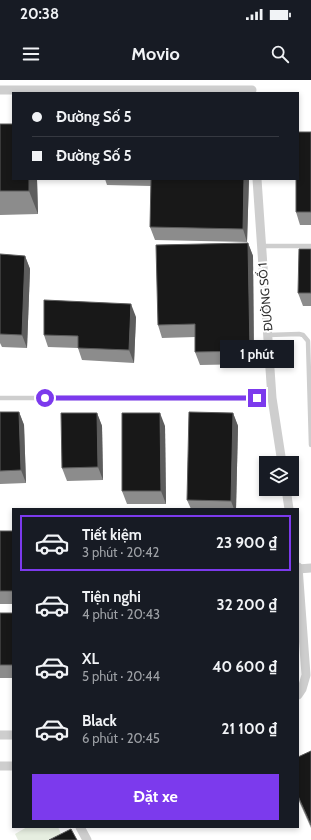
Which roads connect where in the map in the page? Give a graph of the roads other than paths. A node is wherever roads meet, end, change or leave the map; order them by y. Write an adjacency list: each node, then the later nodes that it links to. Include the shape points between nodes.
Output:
1 (252, 80): 3 (street)
2 (0, 90): 3 (street)
3 (252, 91)
4 (257, 180): 5 (street, ĐƯỜNG SỐ 1)
5 (260, 246): 6 (lane); 7 (street, ĐƯỜNG SỐ 1)
6 (311, 246)
7 (268, 335): 8 (lane, via 299,334); 10 (street, ĐƯỜNG SỐ 1)
8 (310, 341): 11 (lane)
9 (0, 398): 10 (lane)
10 (272, 398): 12 (street, ĐƯỜNG SỐ 1)
11 (311, 445)
12 (281, 456)
13 (287, 496): 14 (street)
14 (289, 508)
15 (299, 568): 16 (street)
16 (311, 568)
17 (299, 574): 18 (street, via 306,675)
18 (299, 694)
19 (0, 735): 20 (street)
20 (12, 735)
21 (0, 766): 22 (street)
22 (12, 766)
23 (81, 828): 24 (street)
24 (87, 840)

